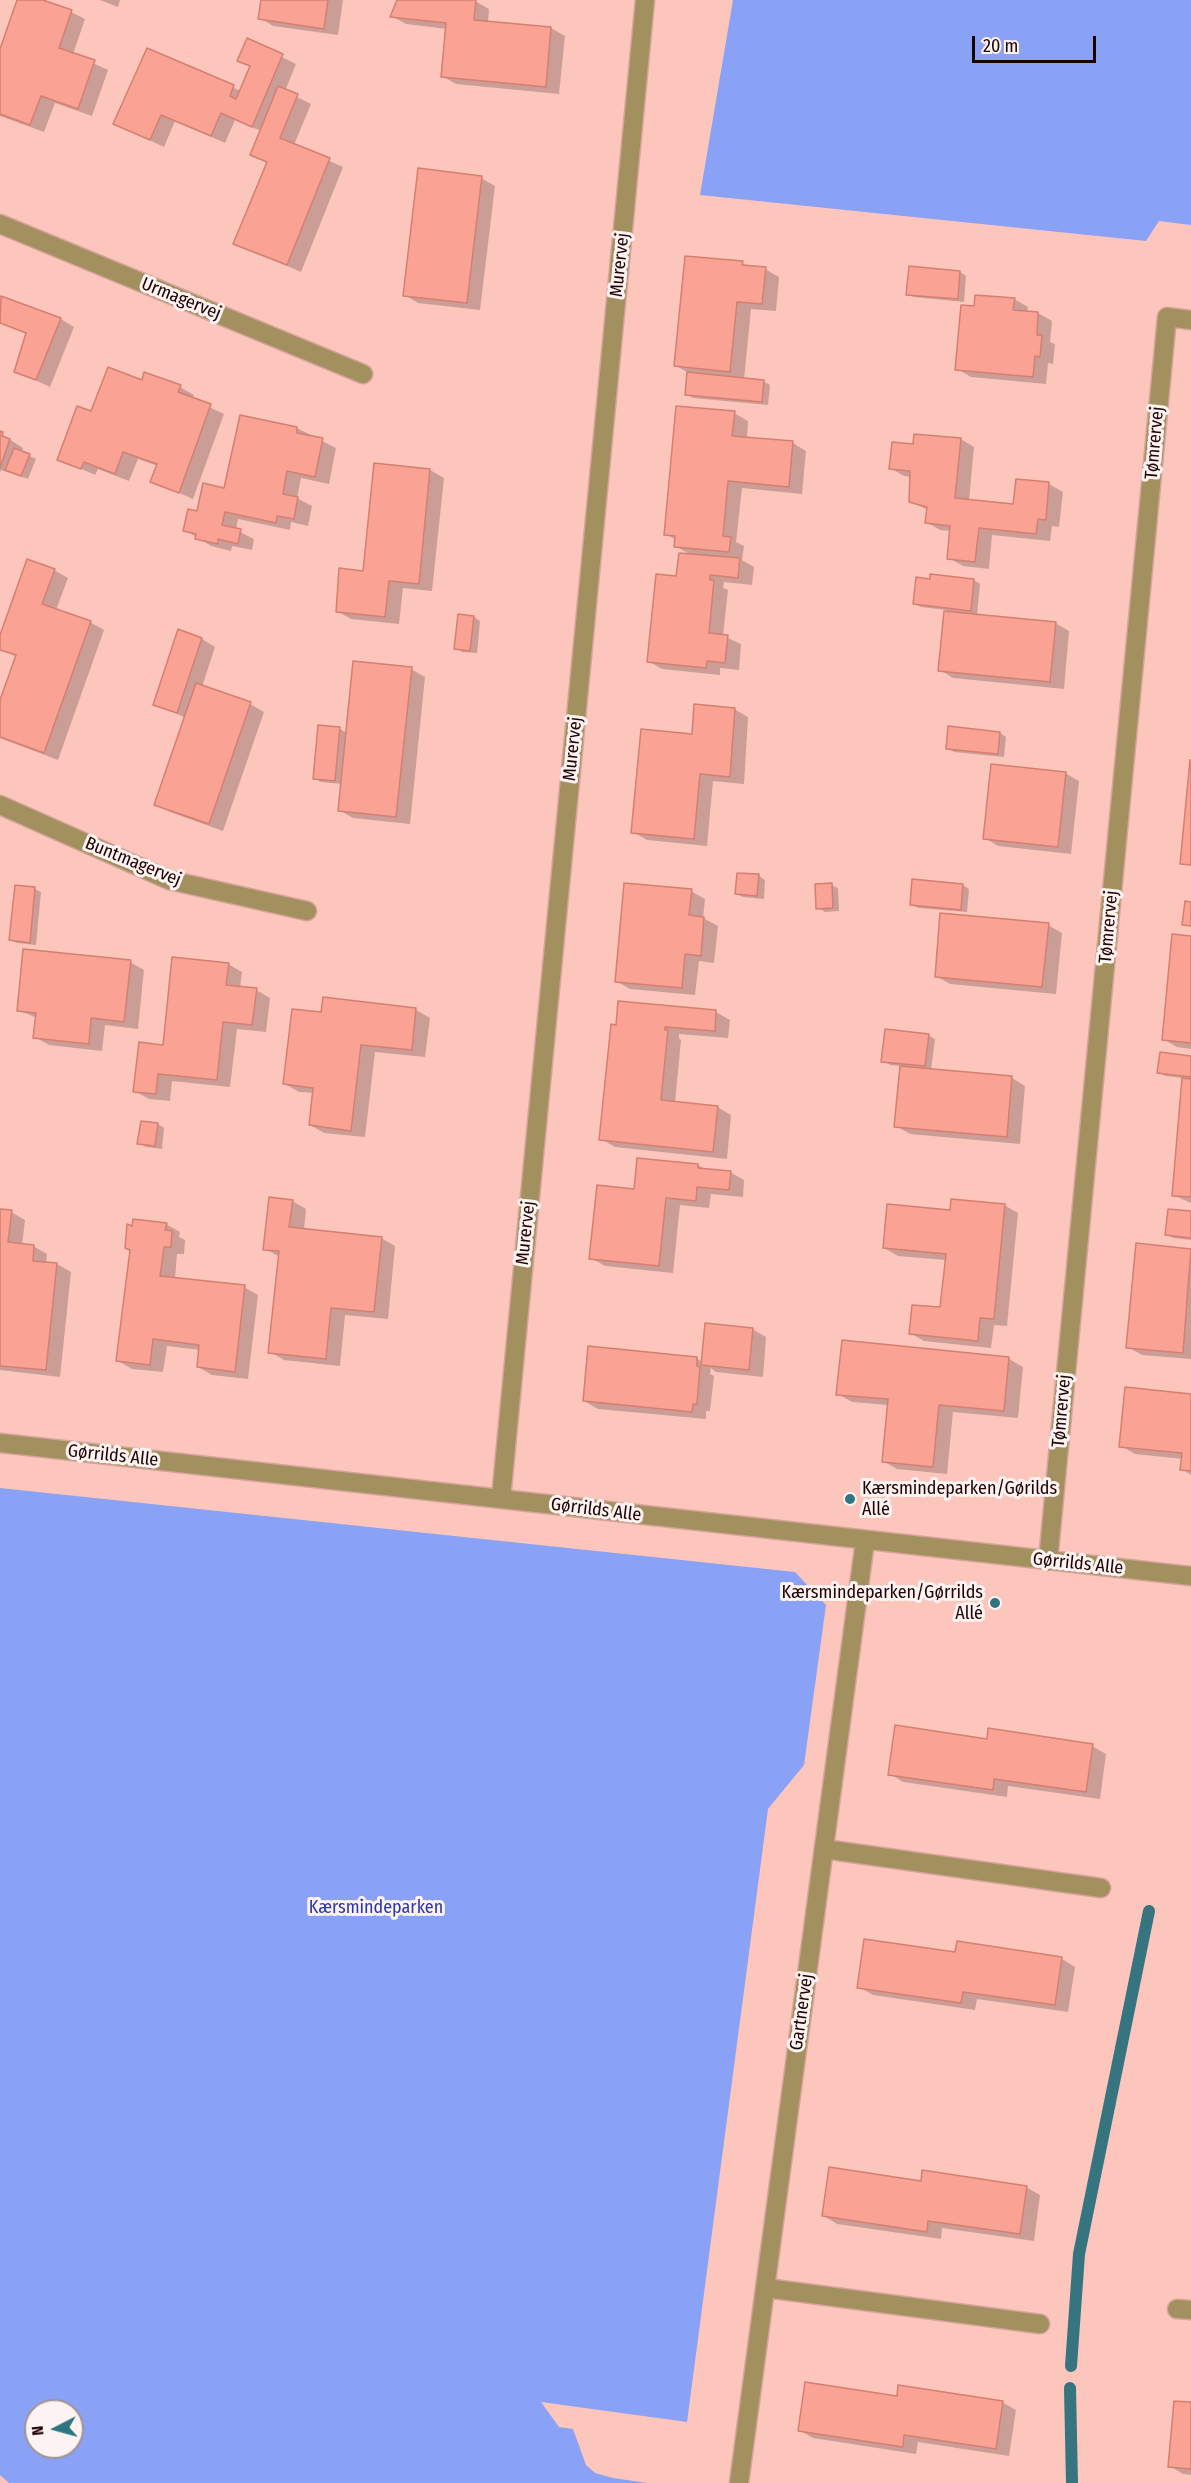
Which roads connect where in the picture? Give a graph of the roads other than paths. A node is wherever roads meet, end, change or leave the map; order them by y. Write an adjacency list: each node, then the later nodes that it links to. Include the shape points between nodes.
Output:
1 (645, 0): 8 (street, Murervej)
2 (0, 224): 4 (street, Urmagervej)
3 (1191, 320): 10 (street, Tømrervej, via 1167,317)
4 (363, 374)
5 (0, 805): 6 (street, Buntmagervej, via 169,880)
6 (307, 911)
7 (0, 1443): 8 (street, Gørrilds Alle)
8 (501, 1498): 9 (street, Gørrilds Alle)
9 (865, 1540): 10 (street, Gørrilds Alle); 12 (street, Gartnervej)
10 (1048, 1561): 11 (street, Gørrilds Alle)
11 (1191, 1576)
12 (824, 1849): 13 (street); 14 (street, Gartnervej)
13 (1101, 1888)
14 (766, 2288): 15 (street); 16 (street, Gartnervej)
15 (1040, 2324)
16 (739, 2483)

